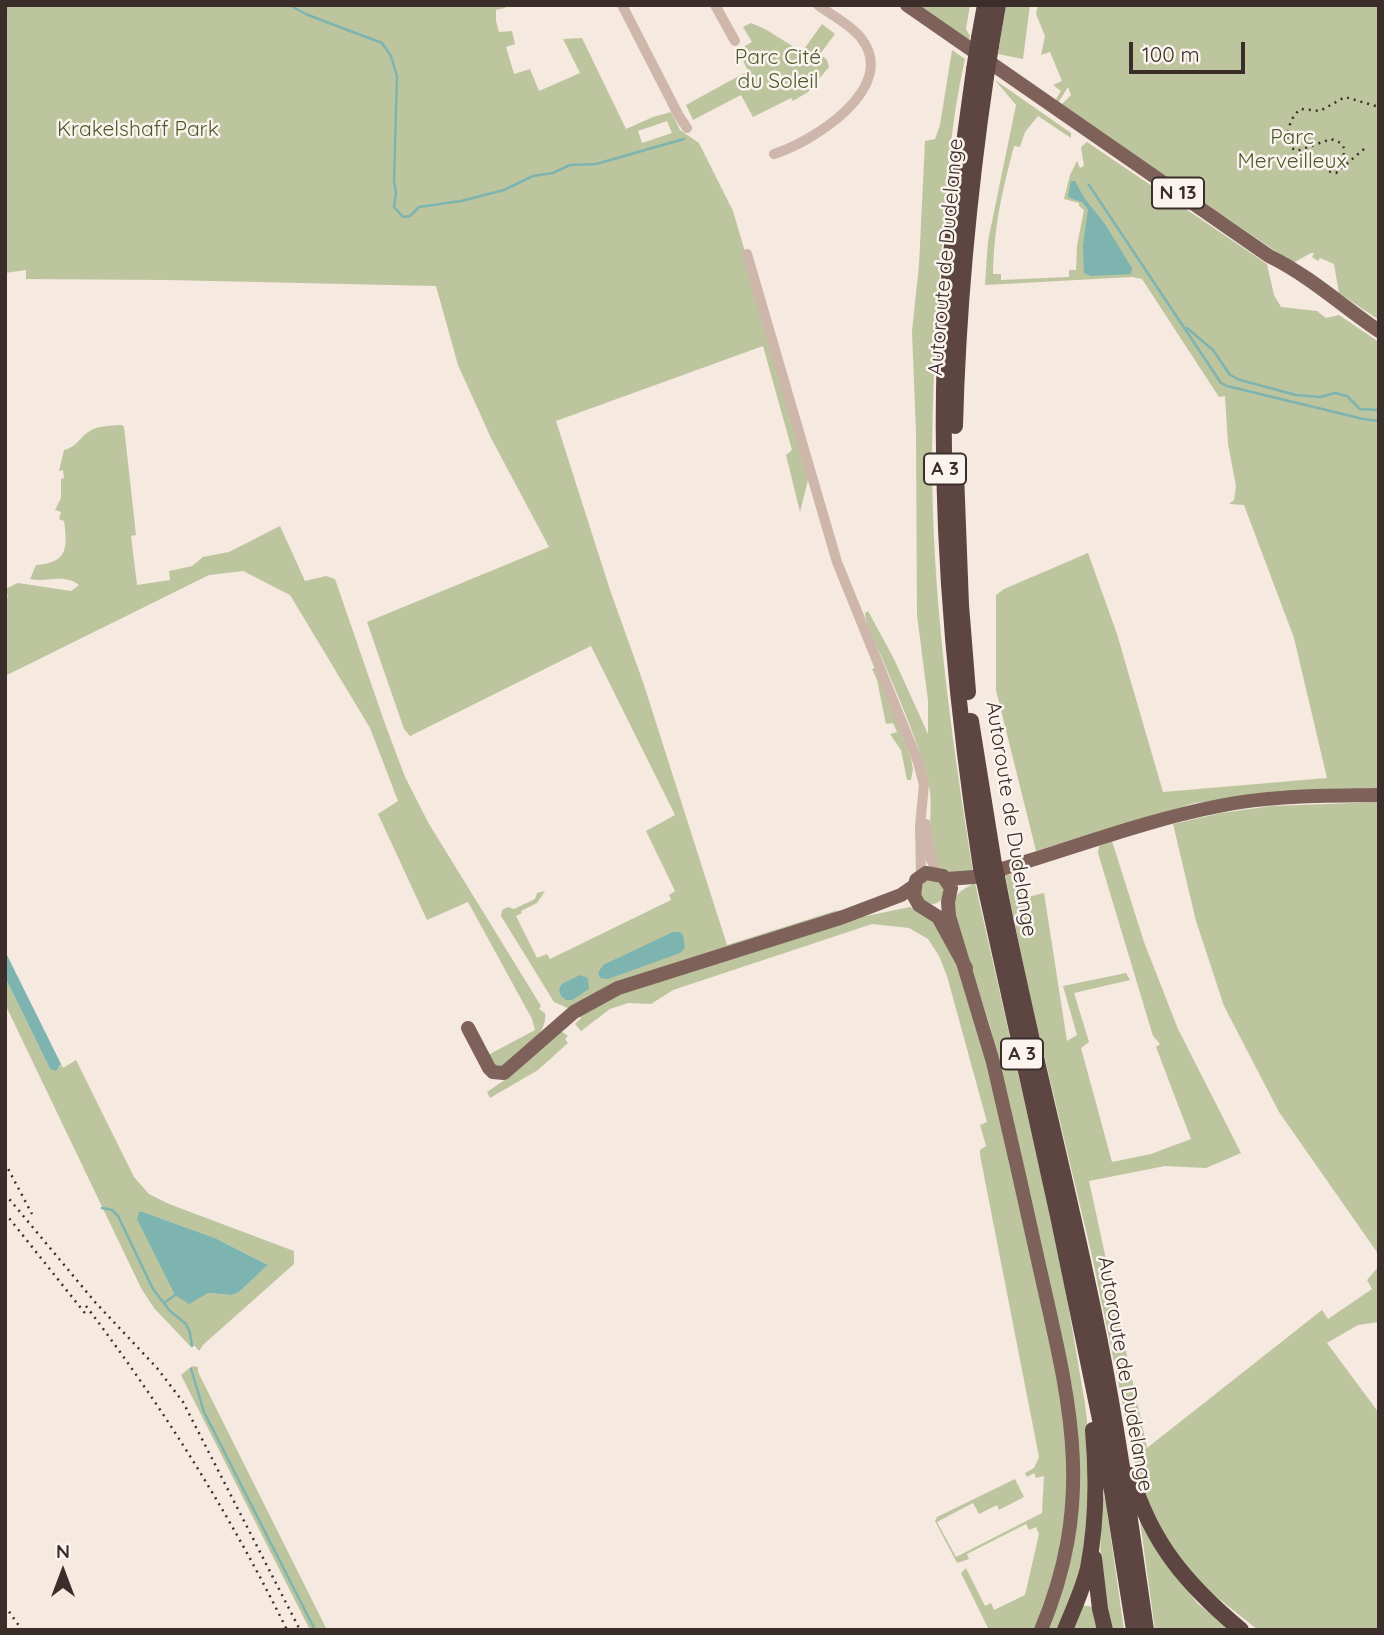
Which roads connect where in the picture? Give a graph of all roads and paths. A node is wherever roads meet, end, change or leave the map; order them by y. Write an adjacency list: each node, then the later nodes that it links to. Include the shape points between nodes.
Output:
1 (622, 5): 11 (street)
2 (715, 5): 9 (street)
3 (818, 5): 8 (street)
4 (840, 5): 8 (street)
5 (985, 5): 10 (highway, Autoroute de Dudelange / A 3)
6 (998, 5): 10 (highway, Autoroute de Dudelange / A 3)
7 (908, 7): 14 (main road, N 13, via 1269,256 1330,293)
8 (832, 16): 12 (street, via 853,30 866,48 869,68 865,84 834,122)
9 (735, 41)
10 (985, 42): 17 (highway, Autoroute de Dudelange / A 3, bridge, via 950,270 945,497 953,649 968,788)
11 (687, 128)
12 (774, 154)
13 (747, 254): 16 (street, via 837,562 918,762)
14 (1379, 331)
15 (1379, 795): 17 (main road, via 1271,799 1221,806)
16 (923, 801): 18 (street); 19 (street, via 931,860)
17 (986, 873): 19 (main road); 24 (highway, Autoroute de Dudelange / A 3); 25 (highway, Autoroute de Dudelange / A 3, via 1022,1004)
18 (917, 881): 19 (main road, via 926,873); 20 (main road, via 914,896); 21 (main road, via 901,895)
19 (946, 887): 20 (main road, via 939,909); 22 (main road, via 949,916)
20 (924, 908): 21 (main road, via 904,904); 22 (main road, via 938,918)
21 (843, 917): 23 (main road, via 618,988 574,1012 504,1073 489,1068)
22 (966, 968): 27 (main road, via 1001,1097 1072,1421 1070,1531)
23 (468, 1028)
24 (1088, 1365): 26 (highway, A 3, via 1097,1480); 30 (highway, Autoroute de Dudelange / A 3)
25 (1112, 1403): 31 (highway, Autoroute de Dudelange / A 3); 32 (highway, A 3, via 1137,1494 1157,1539 1183,1576)
26 (1092, 1538): 28 (highway, A 3, via 1087,1570); 29 (highway, A 3)
27 (1041, 1630)
28 (1065, 1630)
29 (1105, 1630)
30 (1134, 1630)
31 (1146, 1630)
32 (1241, 1630)

